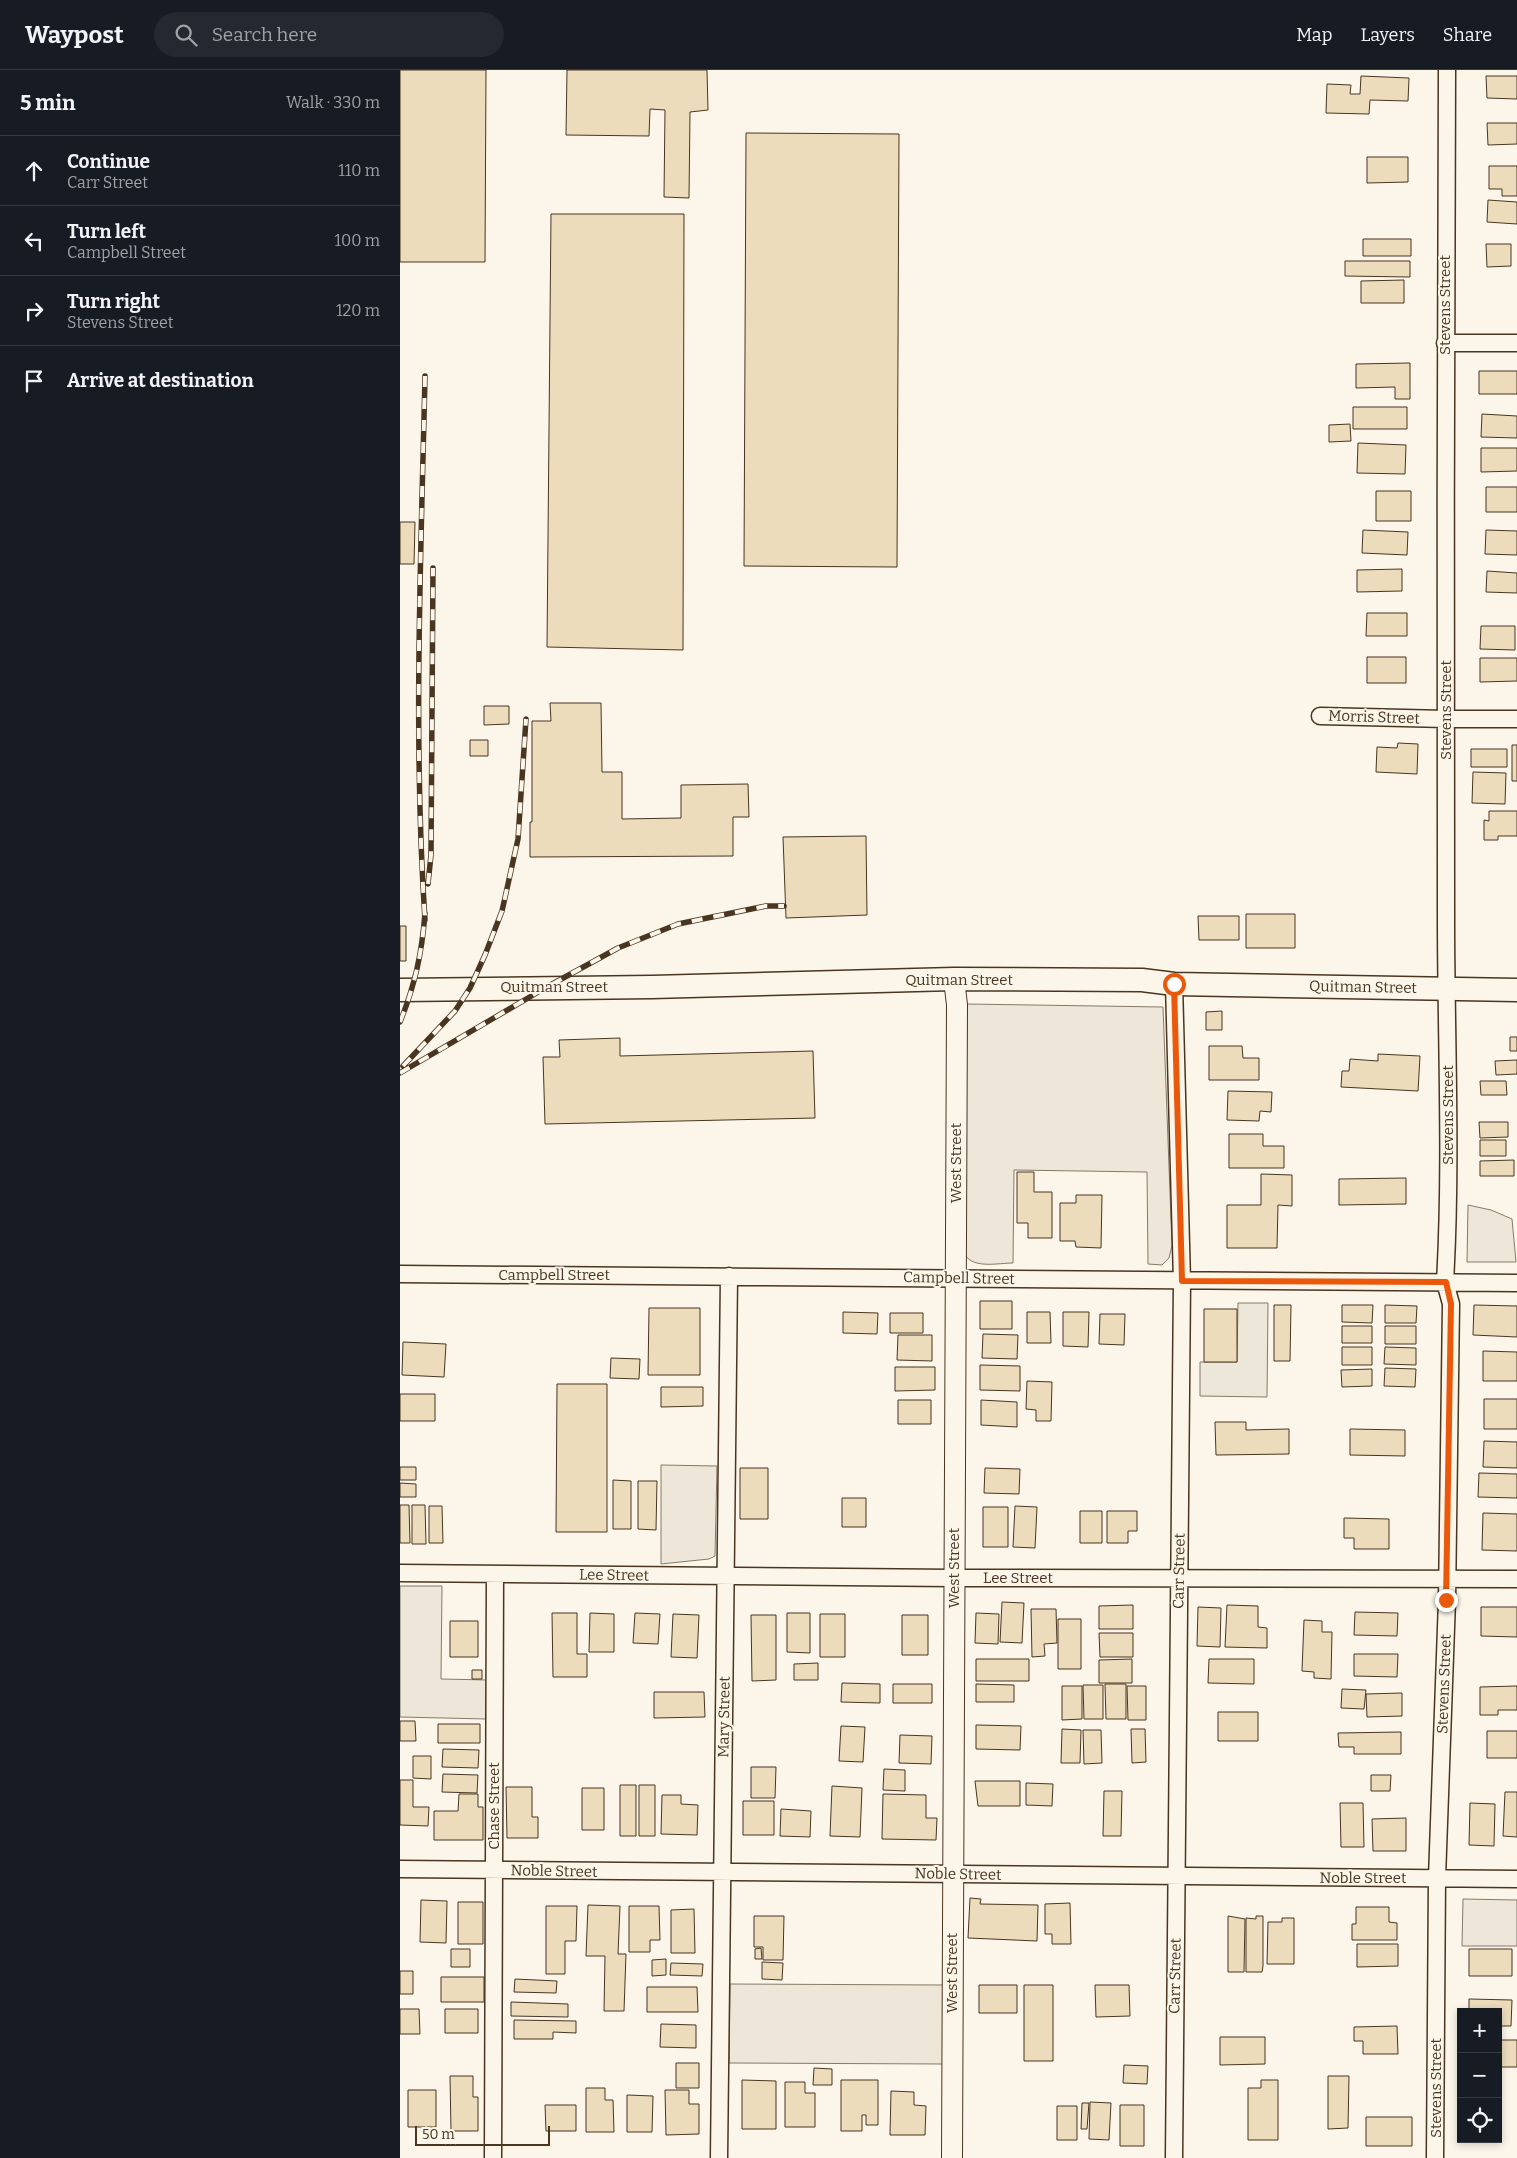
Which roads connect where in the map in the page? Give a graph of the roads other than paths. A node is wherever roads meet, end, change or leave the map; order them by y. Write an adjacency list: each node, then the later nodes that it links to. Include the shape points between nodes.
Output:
1 (1447, 70): 2 (street, Stevens Street)
2 (1445, 343): 3 (street); 6 (street, Stevens Street)
3 (1517, 344)
4 (1320, 716): 6 (street, Morris Street)
5 (1517, 718): 6 (street, Morris Street)
6 (1446, 719): 9 (street, Stevens Street)
7 (954, 978): 8 (main road, Quitman Street, via 1142,980); 10 (main road, Quitman Street); 14 (street, West Street, via 957,1005)
8 (1174, 984): 9 (main road, Quitman Street); 15 (street, Carr Street)
9 (1446, 989): 11 (main road, Quitman Street); 16 (street, Stevens Street, via 1449,1114)
10 (400, 990)
11 (1517, 990)
12 (400, 1274): 13 (street, Campbell Street)
13 (728, 1276): 14 (street, Campbell Street); 20 (street, Mary Street)
14 (956, 1278): 15 (street, Campbell Street); 21 (street, West Street)
15 (1182, 1281): 16 (street, Campbell Street); 22 (street, Carr Street)
16 (1446, 1282): 17 (street, Campbell Street); 23 (street, Stevens Street, via 1451,1304)
17 (1517, 1283)
18 (400, 1573): 19 (street, Lee Street)
19 (495, 1574): 20 (street, Lee Street); 26 (street, Chase Street)
20 (725, 1576): 21 (street, Lee Street); 27 (street, Mary Street)
21 (953, 1578): 22 (street, Lee Street); 28 (street, West Street)
22 (1178, 1579): 23 (street, Lee Street); 29 (street, Carr Street)
23 (1447, 1579): 24 (street, Lee Street); 30 (street, Stevens Street)
24 (1517, 1579)
25 (400, 1869): 26 (street, Noble Street)
26 (494, 1870): 27 (street, Noble Street); 32 (street, Chase Street)
27 (722, 1872): 28 (street, Noble Street); 33 (street, Mary Street)
28 (952, 1874): 29 (street, Noble Street); 34 (street, West Street)
29 (1176, 1877): 30 (street, Noble Street); 35 (street, Carr Street)
30 (1437, 1878): 31 (street, Noble Street); 36 (street, Stevens Street)
31 (1517, 1879)
32 (493, 2158)
33 (718, 2158)
34 (952, 2158)
35 (1174, 2158)
36 (1436, 2158)

